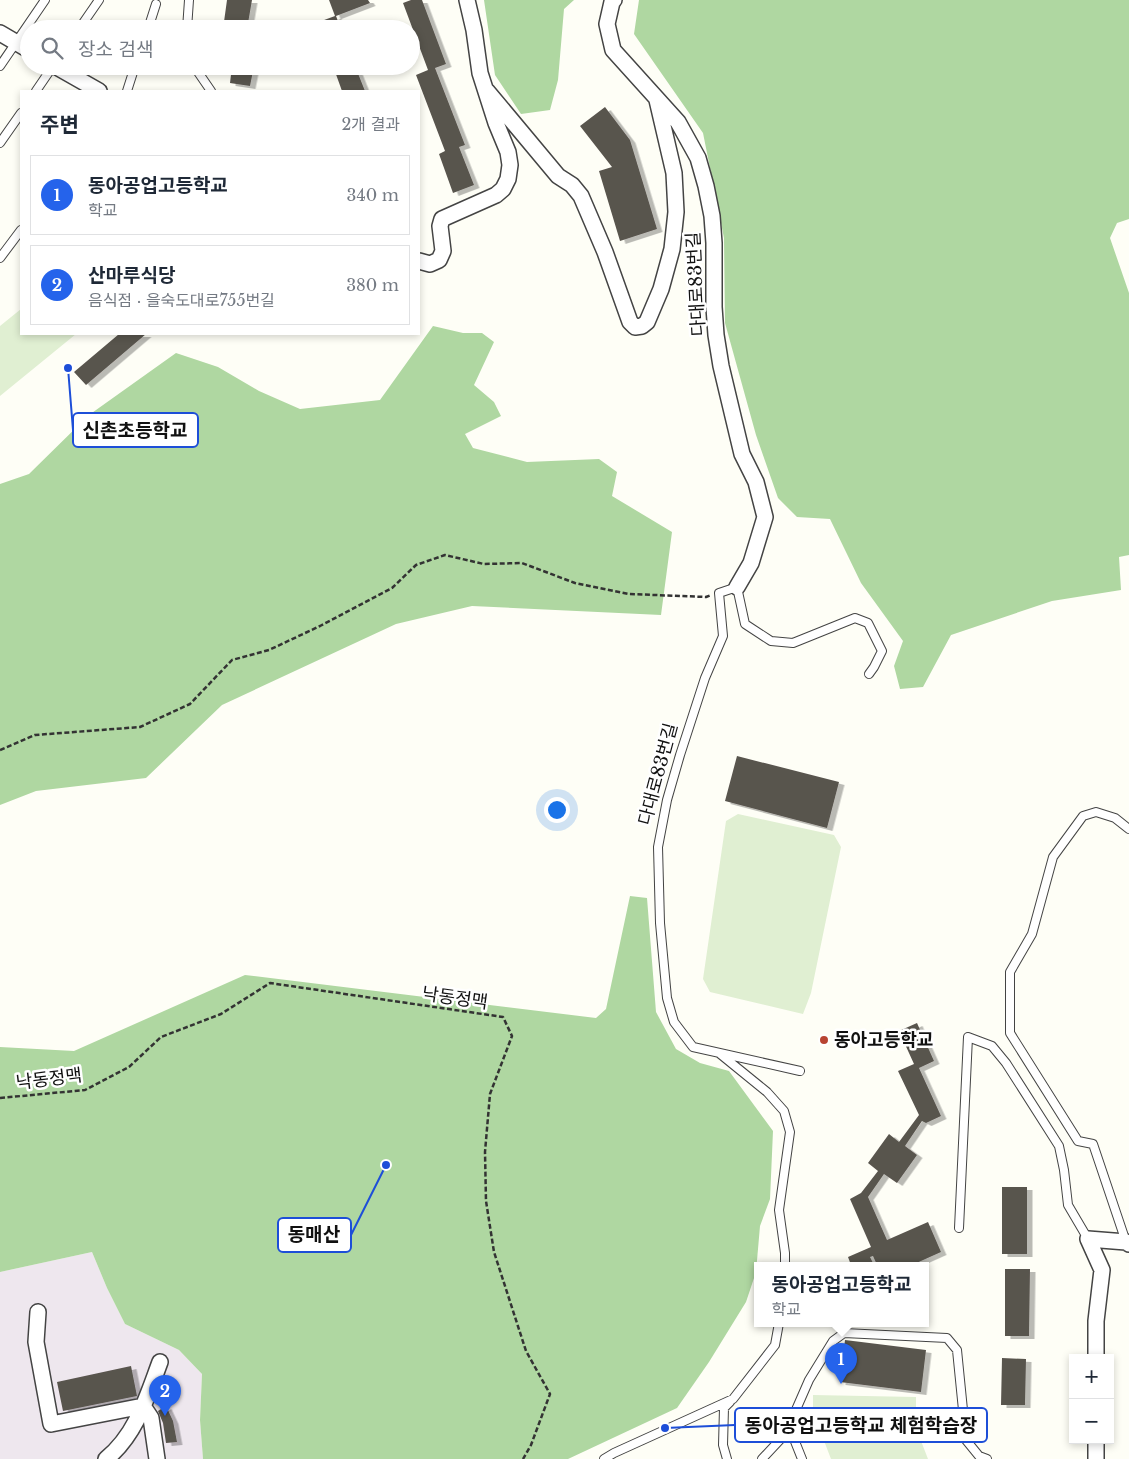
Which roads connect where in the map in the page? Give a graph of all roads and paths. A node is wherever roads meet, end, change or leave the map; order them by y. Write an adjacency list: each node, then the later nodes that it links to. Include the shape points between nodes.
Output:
1 (45, 0): 7 (lane)
2 (99, 0): 8 (lane)
3 (189, 0): 10 (lane)
4 (467, 0): 23 (street, via 480,73)
5 (614, 0): 24 (street, 다대로83번길, via 607,24 613,50)
6 (156, 4): 9 (lane)
7 (35, 20)
8 (85, 20)
9 (151, 20)
10 (188, 20)
11 (0, 33): 12 (street)
12 (20, 46)
13 (20, 49): 14 (lane)
14 (0, 66)
15 (48, 75): 19 (lane)
16 (70, 75): 20 (street)
17 (132, 75): 21 (lane)
18 (200, 75): 22 (lane)
19 (37, 90)
20 (97, 90)
21 (127, 90)
22 (210, 90)
23 (487, 91): 24 (street, via 558,176 581,196 630,322 635,327 647,322 660,288 672,249 676,212 674,173); 29 (street, via 508,152 508,179 496,195 442,219 443,251 439,260 430,264)
24 (657, 98): 30 (street, 다대로83번길, via 678,122 698,158 706,186 712,216 714,307 721,366 742,454 756,482 764,517 751,563)
25 (20, 113): 26 (lane)
26 (0, 143)
27 (20, 231): 28 (lane)
28 (0, 258)
29 (420, 262)
30 (738, 587): 31 (lane); 32 (lane, via 745,624 771,641 793,643 855,618 868,623 882,651)
31 (719, 593): 33 (path, via 706,597 629,594 575,583 522,564 484,564 445,555 416,565 392,588 320,626 269,650 232,660 190,704 140,727 35,736); 35 (lane, 다대로83번길, via 723,636 705,678 680,755 658,847 660,923 667,998 674,1022 693,1047)
32 (869, 674)
33 (0, 750)
34 (1129, 829): 40 (lane, via 1115,818 1096,812 1083,816 1053,857 1032,934 1010,972 1010,1033 1078,1141 1093,1144)
35 (718, 1052): 36 (lane, 다대로83번길); 41 (lane, via 767,1092 784,1111 790,1132 779,1210)
36 (800, 1071)
37 (0, 1098): 52 (path, 낙동정맥, via 85,1090 129,1067 161,1037 221,1014 270,983 503,1017 512,1036 490,1094 485,1152 486,1201 494,1252 526,1351 550,1394)
38 (959, 1228): 39 (lane, via 968,1037 992,1046 1059,1146 1068,1205)
39 (1088, 1239): 40 (street); 44 (street, via 1102,1270)
40 (1128, 1243)
41 (785, 1262)
42 (38, 1312): 47 (street, via 36,1342 50,1424)
43 (778, 1327): 46 (lane, via 775,1344)
44 (1096, 1354)
45 (160, 1362): 47 (street)
46 (733, 1399): 53 (lane); 54 (lane, via 724,1408 723,1445)
47 (143, 1406): 50 (street, via 133,1428); 51 (street, via 151,1418)
48 (790, 1429): 55 (lane); 56 (lane); 57 (lane, via 809,1380 833,1341 844,1333 947,1338 957,1350 966,1440 979,1456)
49 (1096, 1444): 58 (street)
50 (106, 1459)
51 (157, 1459)
52 (523, 1459)
53 (604, 1459)
54 (727, 1459)
55 (762, 1459)
56 (802, 1459)
57 (987, 1459)
58 (1096, 1459)

